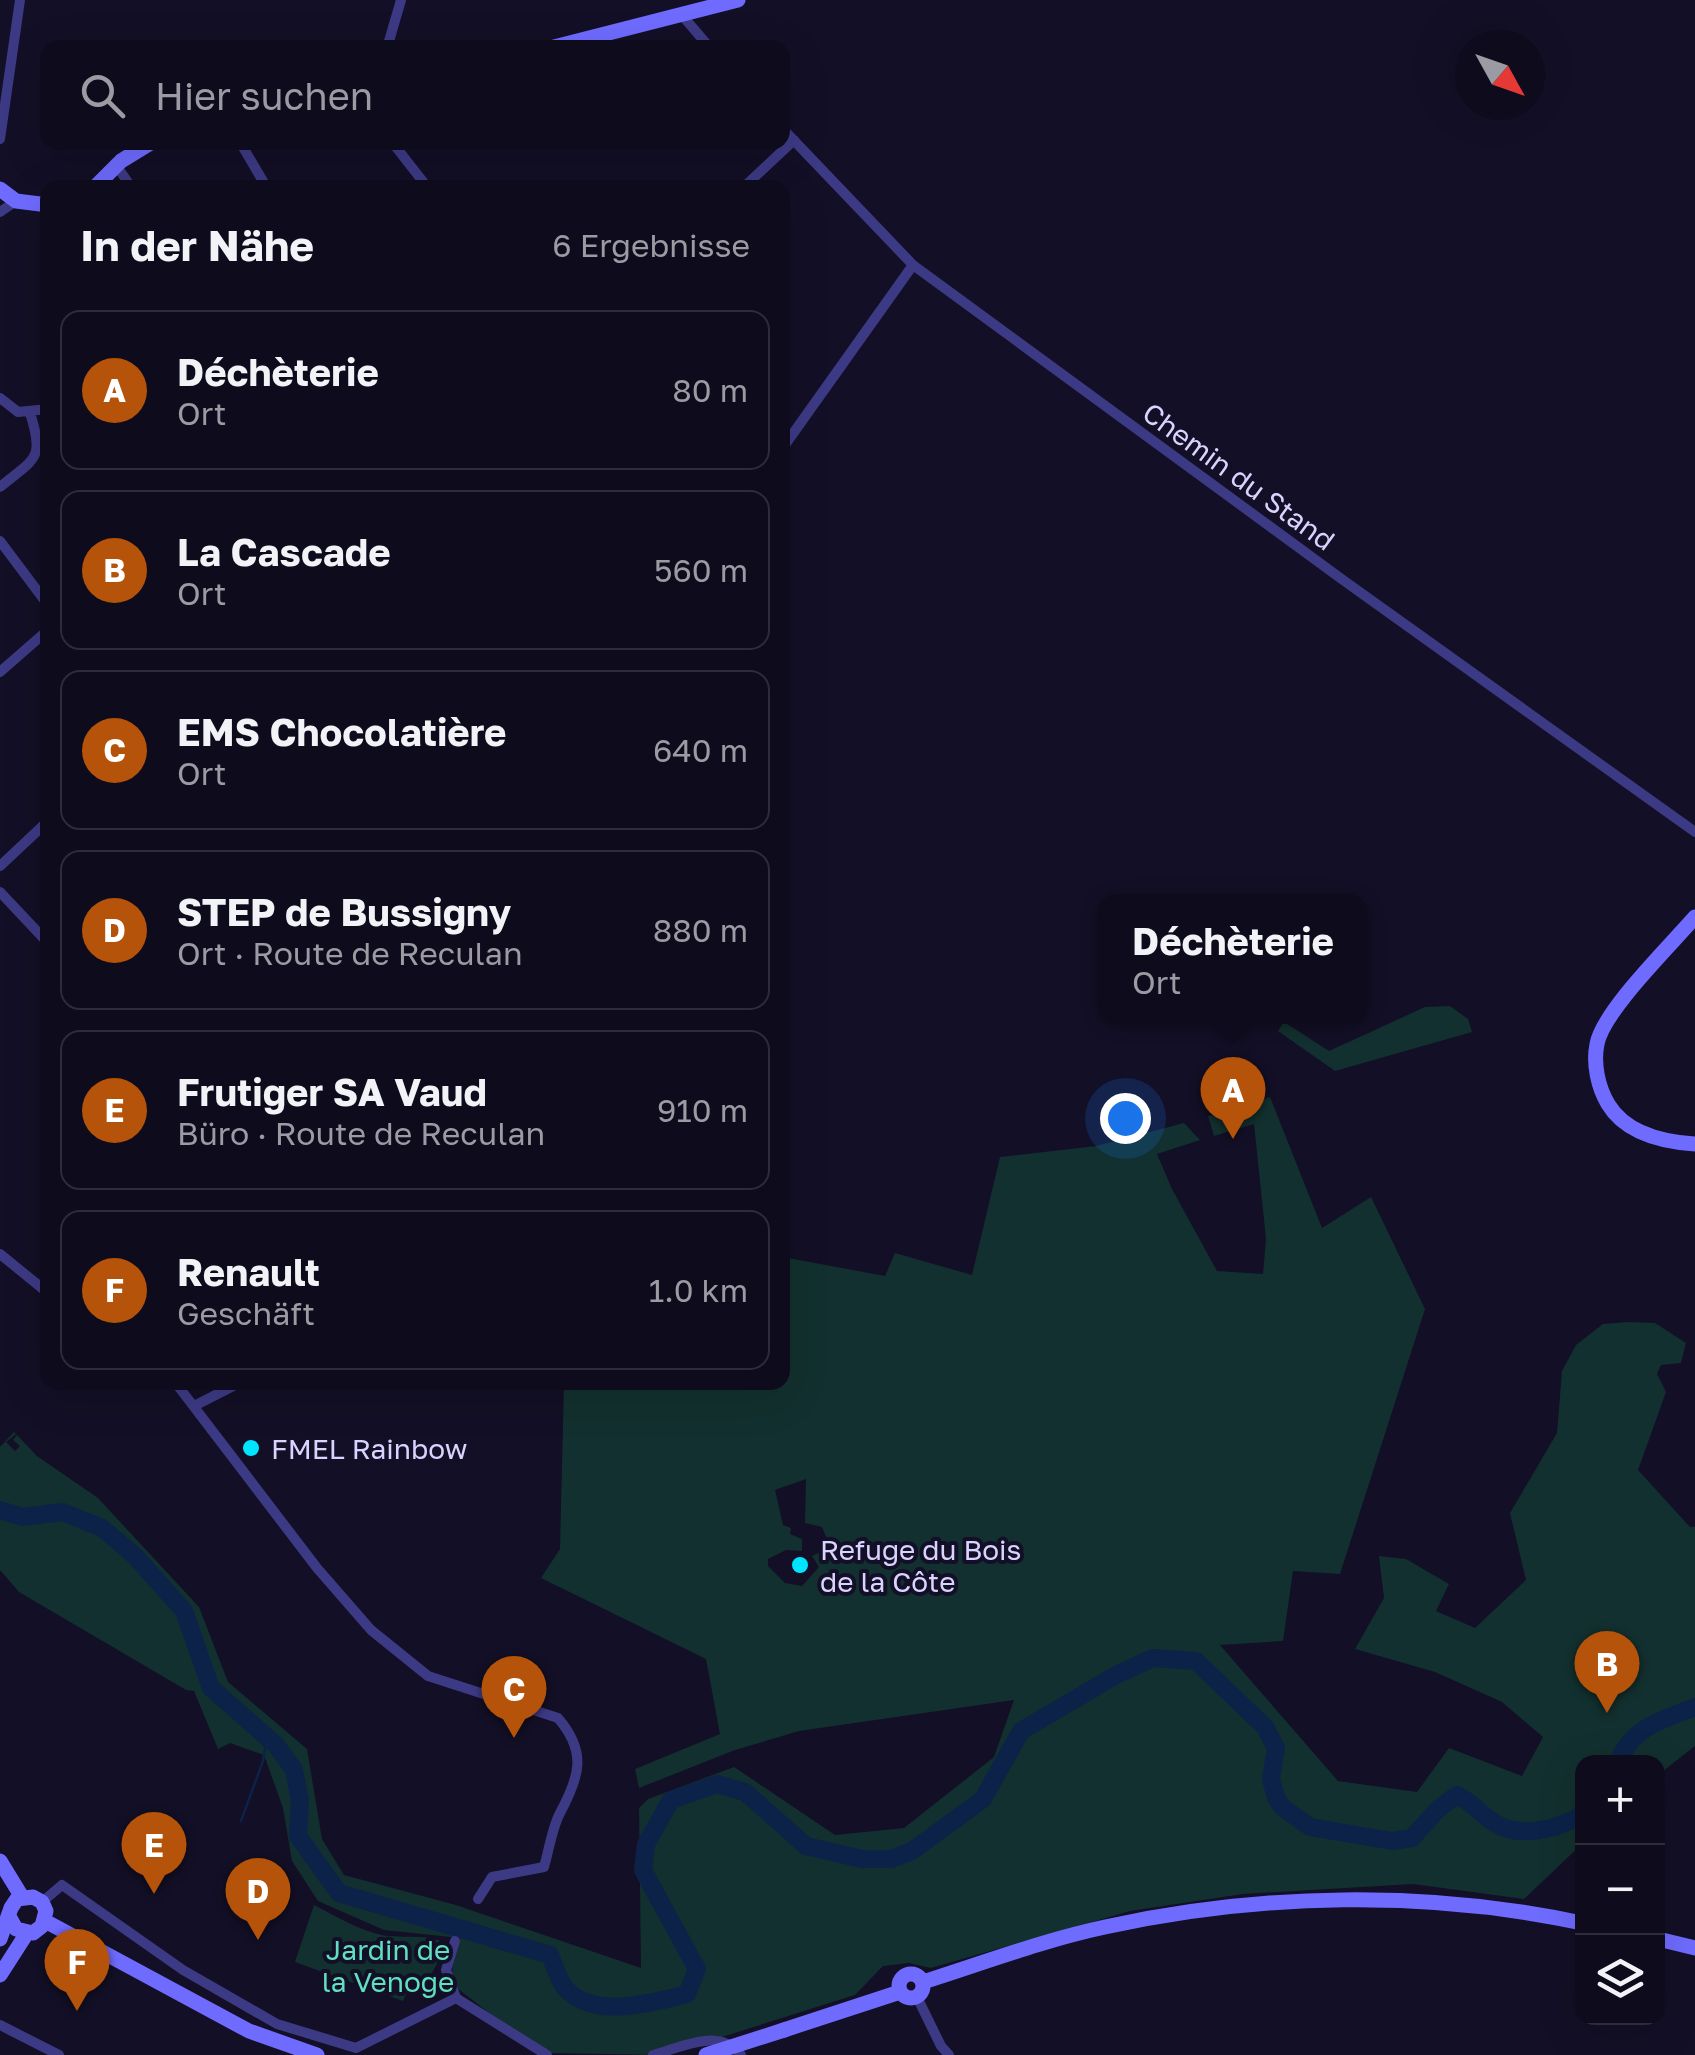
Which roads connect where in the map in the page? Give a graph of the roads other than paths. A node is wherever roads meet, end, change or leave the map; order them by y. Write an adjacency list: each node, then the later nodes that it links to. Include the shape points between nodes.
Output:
1 (20, 0): 9 (street)
2 (401, 0): 5 (street)
3 (738, 0): 4 (main road)
4 (681, 14): 6 (main road); 7 (street)
5 (390, 40)
6 (581, 40)
7 (703, 40)
8 (790, 136): 10 (street, Chemin du Stand)
9 (0, 139)
10 (794, 140): 11 (street); 26 (street, Chemin du Stand)
11 (790, 144)
12 (139, 150): 16 (main road)
13 (245, 150): 19 (street)
14 (398, 150): 20 (street)
15 (783, 150): 21 (street)
16 (116, 165): 17 (main road); 18 (street)
17 (102, 180)
18 (126, 180)
19 (262, 180)
20 (422, 180)
21 (752, 180)
22 (0, 189): 23 (main road)
23 (16, 201): 24 (main road); 25 (street)
24 (40, 204)
25 (0, 212)
26 (913, 265): 30 (street); 37 (street, Chemin du Stand)
27 (0, 398): 29 (street)
28 (40, 411): 29 (street)
29 (30, 413): 31 (street, via 38,452)
30 (790, 438)
31 (0, 487)
32 (0, 541): 33 (street)
33 (40, 594)
34 (40, 637): 35 (street)
35 (0, 672)
36 (40, 828): 38 (street)
37 (1695, 832)
38 (0, 866)
39 (0, 892): 41 (street)
40 (1695, 917): 42 (main road, via 1615,1011 1596,1059 1605,1098 1627,1124 1652,1138)
41 (40, 934)
42 (1695, 1144)
43 (0, 1254): 44 (street)
44 (40, 1286)
45 (181, 1390): 47 (street)
46 (226, 1390): 47 (street)
47 (194, 1406): 50 (street, via 371,1630 428,1676 558,1718 572,1734 578,1758 572,1791 544,1867 492,1877)
48 (0, 1861): 49 (main road)
49 (22, 1897): 51 (main road); 52 (main road)
50 (478, 1900)
51 (42, 1902): 53 (main road); 62 (street, via 62,1885 182,1970 277,2024 356,2048)
52 (10, 1918): 55 (main road); 56 (main road)
53 (45, 1921): 55 (main road); 67 (main road, via 249,2032)
54 (1575, 1922): 61 (main road, via 1438,1904 1265,1904 1102,1928)
55 (27, 1933): 60 (main road)
56 (0, 1939)
57 (455, 1941): 62 (street, via 446,1970)
58 (1665, 1941): 59 (main road)
59 (1695, 1948)
60 (0, 1975)
61 (920, 1990): 70 (main road, bridge, via 914,1974 906,1975 900,1992); 72 (street)
62 (456, 1998): 68 (street)
63 (0, 2026): 65 (street)
64 (0, 2034): 65 (street)
65 (21, 2035): 66 (street)
66 (59, 2055)
67 (318, 2055)
68 (547, 2055)
69 (653, 2055): 71 (street, via 720,2040)
70 (706, 2055)
71 (741, 2055)
72 (949, 2055)

